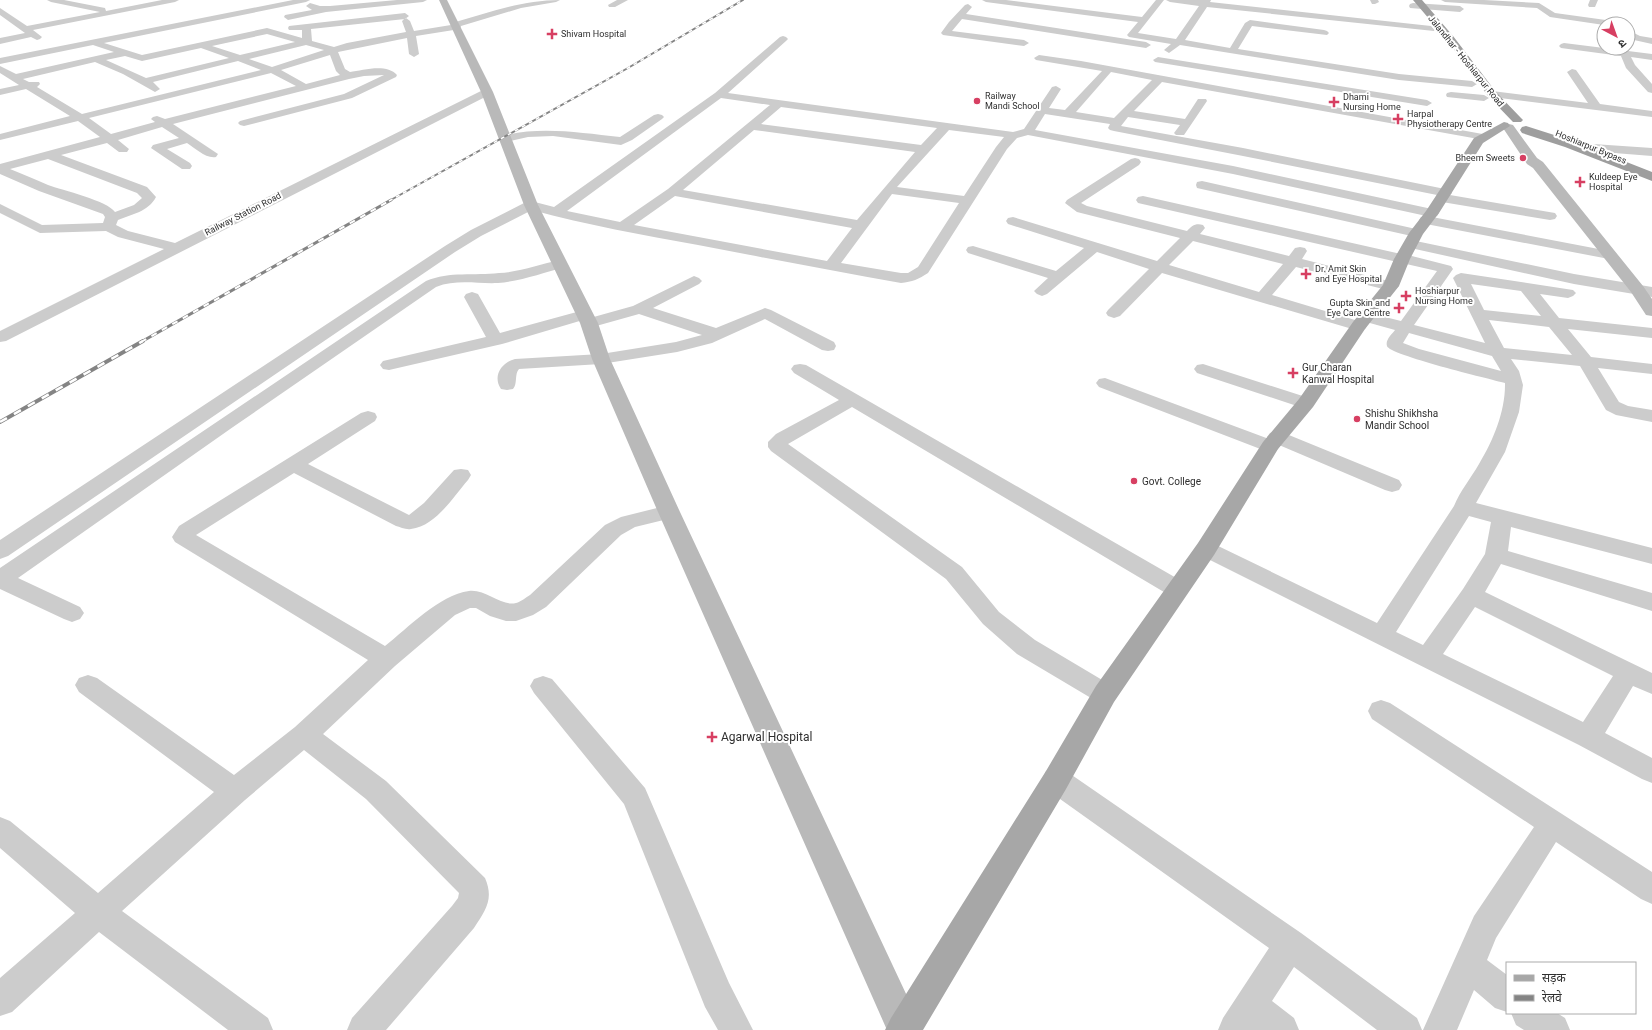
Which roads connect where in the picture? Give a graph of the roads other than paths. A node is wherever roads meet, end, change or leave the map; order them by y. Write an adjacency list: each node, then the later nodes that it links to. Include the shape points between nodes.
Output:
1 (50, 0): 30 (street)
2 (151, 0): 17 (street)
3 (175, 0): 17 (street)
4 (288, 0): 15 (street)
5 (423, 0): 21 (street)
6 (443, 0): 44 (main road)
7 (518, 0): 24 (street)
8 (556, 0): 24 (street)
9 (624, 0): 25 (street)
10 (976, 0): 36 (street)
11 (986, 0): 18 (street)
12 (1160, 0): 41 (street)
13 (1170, 0): 19 (street)
14 (1445, 0): 16 (street)
15 (303, 1): 28 (street); 50 (street)
16 (1463, 1): 20 (street)
17 (164, 2): 30 (street)
18 (1002, 2): 32 (street); 33 (street)
19 (1206, 2): 37 (street, via 1300,11); 60 (street)
20 (1506, 2): 23 (street)
21 (399, 3): 28 (street); 35 (street)
22 (1415, 3): 34 (street); 47 (highway); 114 (highway, Jalandhar - Hoshiarpur Road, via 1450,38)
23 (1537, 3): 34 (street)
24 (529, 4): 31 (street)
25 (612, 5)
26 (486, 6): 31 (street)
27 (1353, 9): 39 (street)
28 (323, 10): 38 (street)
29 (0, 11): 49 (street)
30 (112, 12): 49 (street)
31 (499, 12): 44 (street)
32 (994, 12)
33 (1084, 13): 41 (street); 46 (street)
34 (1553, 14): 40 (street)
35 (405, 16): 51 (street); 53 (street)
36 (959, 16): 61 (street, via 946,33); 65 (street)
37 (1330, 17): 39 (street); 52 (street)
38 (278, 19)
39 (1348, 19): 47 (street)
40 (1576, 19): 42 (street); 66 (street)
41 (1143, 20): 60 (street, via 1132,35)
42 (1596, 22)
43 (6, 26): 49 (street)
44 (456, 26): 53 (street); 109 (main road)
45 (306, 27): 48 (street); 51 (street); 59 (street)
46 (1070, 27)
47 (1431, 29): 101 (highway)
48 (266, 31): 59 (street); 63 (street)
49 (34, 32): 56 (street); 67 (street)
50 (148, 32): 58 (street); 63 (street)
51 (358, 32): 53 (street); 68 (street)
52 (1324, 33): 62 (street); 69 (street, via 1250,24)
53 (411, 34): 72 (street)
54 (1636, 37): 57 (street)
55 (783, 39): 112 (street)
56 (0, 40)
57 (1652, 41)
58 (94, 42): 67 (street); 71 (street)
59 (307, 42): 68 (street); 78 (street)
60 (1179, 42): 65 (street); 69 (street)
61 (1024, 43)
62 (1320, 45)
63 (197, 46): 71 (street, via 142,58); 78 (street)
64 (1564, 46): 66 (street)
65 (1170, 48): 84 (street)
66 (1591, 49): 70 (street)
67 (55, 50): 82 (street)
68 (333, 50): 89 (street); 94 (street, via 341,71)
69 (1232, 50): 76 (street); 88 (street)
70 (1596, 50)
71 (124, 53): 81 (street)
72 (414, 54)
73 (1191, 54): 80 (street)
74 (1636, 55): 77 (street)
75 (1626, 56): 106 (street, via 1630,66)
76 (1270, 57): 83 (street); 86 (street)
77 (1652, 57)
78 (243, 58): 89 (street); 98 (street)
79 (1039, 58): 87 (street)
80 (1214, 58)
81 (96, 59): 92 (street); 98 (street)
82 (0, 60)
83 (1315, 60): 91 (street); 96 (street)
84 (1153, 62): 88 (street); 93 (street)
85 (1242, 63): 86 (street)
86 (1263, 67): 91 (street); 95 (street)
87 (1110, 69): 93 (street); 125 (street)
88 (1211, 69): 95 (street); 102 (street)
89 (272, 70): 104 (street); 113 (street)
90 (1572, 72): 120 (street)
91 (1309, 74): 100 (street); 107 (street)
92 (6, 75): 103 (street)
93 (1141, 75): 97 (street)
94 (349, 76): 104 (street); 116 (street, via 377,70 392,75 352,94)
95 (1255, 77): 100 (street); 110 (street)
96 (1399, 77): 101 (street); 107 (street)
97 (1159, 79): 102 (street); 124 (street)
98 (145, 80): 113 (street)
99 (42, 83): 103 (street)
100 (1302, 84): 115 (street)
101 (1472, 84): 114 (highway)
102 (1195, 85): 110 (street)
103 (27, 86): 108 (street); 128 (street)
104 (305, 87): 116 (street); 121 (street)
105 (1056, 89): 122 (street)
106 (1652, 90)
107 (1412, 91): 115 (street)
108 (0, 92)
109 (487, 92): 143 (main road); 182 (street, Railway Station Road)
110 (1243, 94): 142 (street)
111 (1444, 94): 114 (street)
112 (719, 95): 118 (street); 171 (street)
113 (165, 96): 119 (street)
114 (1488, 96): 120 (street); 131 (highway, Jalandhar - Hoshiarpur Road); 131 (highway)
115 (1428, 98): 123 (street)
116 (331, 100): 132 (street)
117 (1202, 101): 133 (street)
118 (779, 103): 135 (street); 136 (street)
119 (137, 104): 128 (street); 134 (street)
120 (1596, 106): 126 (street)
121 (219, 108): 132 (street); 134 (street)
122 (1043, 110): 125 (street); 138 (street)
123 (1438, 112)
124 (1126, 113): 130 (street); 133 (street)
125 (1068, 114): 130 (street)
126 (1652, 114)
127 (658, 117): 143 (street, via 621,141 553,133)
128 (81, 118): 139 (street); 141 (street)
129 (1449, 121): 142 (street)
130 (1117, 122): 145 (street, via 1114,126 1116,129)
131 (1515, 122): 142 (main road); 147 (highway, Hoshiarpur Bypass); 161 (highway); 184 (main road, via 1532,161 1538,165)
132 (244, 123): 137 (street)
133 (1188, 123): 145 (street)
134 (163, 124): 139 (street); 144 (street)
135 (753, 126): 148 (street); 165 (street)
136 (946, 126): 140 (street); 148 (street)
137 (256, 130)
138 (1028, 132): 140 (street); 159 (street)
139 (103, 135): 149 (street); 153 (street); 154 (street)
140 (1013, 135): 167 (street, via 1002,147)
141 (0, 137)
142 (1476, 137): 176 (main road)
143 (506, 138): 169 (main road)
144 (188, 139): 152 (street); 157 (street, via 157,148)
145 (1175, 139): 150 (street)
146 (1223, 141): 176 (street)
147 (1593, 148): 151 (street); 160 (highway, Hoshiarpur Bypass)
148 (922, 149): 164 (street)
149 (124, 150)
150 (1243, 152): 156 (street); 159 (street)
151 (1652, 152)
152 (212, 154)
153 (49, 155): 158 (street); 175 (street, via 142,190 149,197 143,205)
154 (0, 156)
155 (1135, 162): 179 (street, via 1072,203 1082,209)
156 (1299, 163): 162 (street); 176 (street)
157 (186, 166)
158 (0, 169): 175 (street, via 108,211)
159 (1233, 170): 162 (street)
160 (1652, 171)
161 (1652, 177)
162 (1284, 181): 176 (street)
163 (1202, 185): 166 (street)
164 (890, 190): 167 (street); 177 (street)
165 (673, 192): 177 (street); 178 (street)
166 (1233, 192): 172 (street); 176 (street)
167 (967, 200): 187 (street, via 923,270 912,277 902,278)
168 (1143, 200): 172 (street)
169 (531, 204): 171 (street); 186 (main road); 236 (street, via 450,249)
170 (0, 208): 175 (street, via 40,229)
171 (556, 212): 178 (street)
172 (1210, 215): 179 (street); 180 (street)
173 (1550, 216): 176 (street)
174 (1013, 221): 181 (street)
175 (110, 222): 182 (street, via 123,234)
176 (1425, 223): 180 (street); 184 (street); 189 (street); 193 (main road); 195 (street, via 1574,278)
177 (860, 224): 187 (street)
178 (622, 227): 187 (street)
179 (1190, 236): 185 (street); 188 (street)
180 (1307, 239): 185 (street)
181 (1094, 247): 188 (street); 190 (street)
182 (177, 248): 211 (street, Railway Station Road)
183 (972, 250): 190 (street)
184 (1609, 254): 195 (main road)
185 (1294, 261): 193 (street); 200 (street)
186 (560, 264): 205 (main road); 239 (street, via 501,278 451,277 431,284)
187 (831, 266)
188 (1160, 268): 200 (street); 203 (street)
189 (1446, 269): 191 (street); 208 (street)
190 (1059, 277): 196 (street)
191 (1461, 278): 194 (street); 204 (street)
192 (694, 281): 201 (street)
193 (1391, 286): 206 (main road)
194 (1527, 288): 198 (street); 207 (street)
195 (1637, 289): 197 (street); 202 (main road)
196 (1042, 291)
197 (1652, 292)
198 (1568, 293)
199 (472, 297): 212 (street)
200 (1262, 298): 206 (street)
201 (639, 309): 205 (street); 210 (street)
202 (1652, 311)
203 (1114, 313)
204 (1478, 314): 207 (street); 214 (street)
205 (586, 319): 212 (street); 215 (main road)
206 (1362, 322): 208 (street); 225 (main road)
207 (1554, 323): 209 (street); 216 (street)
208 (1406, 328): 214 (street); 221 (street, via 1395,341 1395,346 1402,350)
209 (1652, 333)
210 (717, 334): 213 (street, via 764,313); 215 (street, via 677,347)
211 (0, 337)
212 (496, 340): 217 (street)
213 (828, 346)
214 (1498, 352): 216 (street); 221 (street)
215 (601, 359): 223 (street, via 514,364 508,370); 233 (main road)
216 (1586, 362): 220 (street); 226 (street, via 1612,406 1623,411)
217 (389, 365)
218 (800, 369): 224 (street)
219 (1203, 369): 225 (street)
220 (1652, 369)
221 (1513, 380): 232 (street, via 1512,397 1498,447 1467,497)
222 (1105, 383): 228 (street)
223 (507, 385)
224 (852, 400): 240 (street); 251 (street, via 783,438 778,442 778,447 954,573 992,618 1026,647)
225 (1306, 403): 228 (main road)
226 (1652, 416)
227 (368, 417): 229 (street)
228 (1274, 442): 231 (street); 235 (main road)
229 (293, 464): 230 (street, via 411,523 427,512); 246 (street, via 187,531 183,537)
230 (461, 475)
231 (1392, 485)
232 (1464, 507): 234 (street); 244 (street)
233 (669, 512): 246 (street, via 628,522 613,530 526,609 516,612 502,611 477,598 466,599 447,609); 268 (main road)
234 (1502, 518): 237 (street); 238 (street)
235 (1206, 549): 240 (main road); 244 (street)
236 (0, 551)
237 (1496, 555): 241 (street); 242 (street)
238 (1652, 556)
239 (0, 579): 243 (street)
240 (1177, 589): 251 (main road)
241 (1471, 595): 245 (street); 247 (street)
242 (1652, 602)
243 (72, 613)
244 (1382, 635): 245 (street)
245 (1428, 657): 254 (street)
246 (386, 659): 253 (street)
247 (1629, 672): 248 (street); 254 (street)
248 (1652, 684)
249 (88, 685): 257 (street)
250 (543, 686): 271 (street, via 635,797 717,995)
251 (1105, 694): 256 (main road)
252 (1381, 711): 258 (street)
253 (304, 735): 257 (street); 270 (street, via 376,790 474,888 473,903 463,917)
254 (1588, 737): 255 (street)
255 (1652, 771)
256 (1056, 780): 262 (street); 268 (main road)
257 (235, 791): 261 (street)
258 (1552, 824): 260 (street); 263 (street, via 1485,927)
259 (0, 830): 261 (street)
260 (1652, 889)
261 (99, 914): 265 (street); 269 (street)
262 (1290, 944): 267 (street); 273 (street)
263 (1469, 966): 264 (street); 274 (street)
264 (1506, 995)
265 (0, 1000)
266 (1529, 1014): 275 (street)
267 (1244, 1018): 272 (street)
268 (904, 1029)
269 (256, 1030)
270 (364, 1030)
271 (736, 1030)
272 (1282, 1030)
273 (1404, 1030)
274 (1440, 1030)
275 (1553, 1030)

